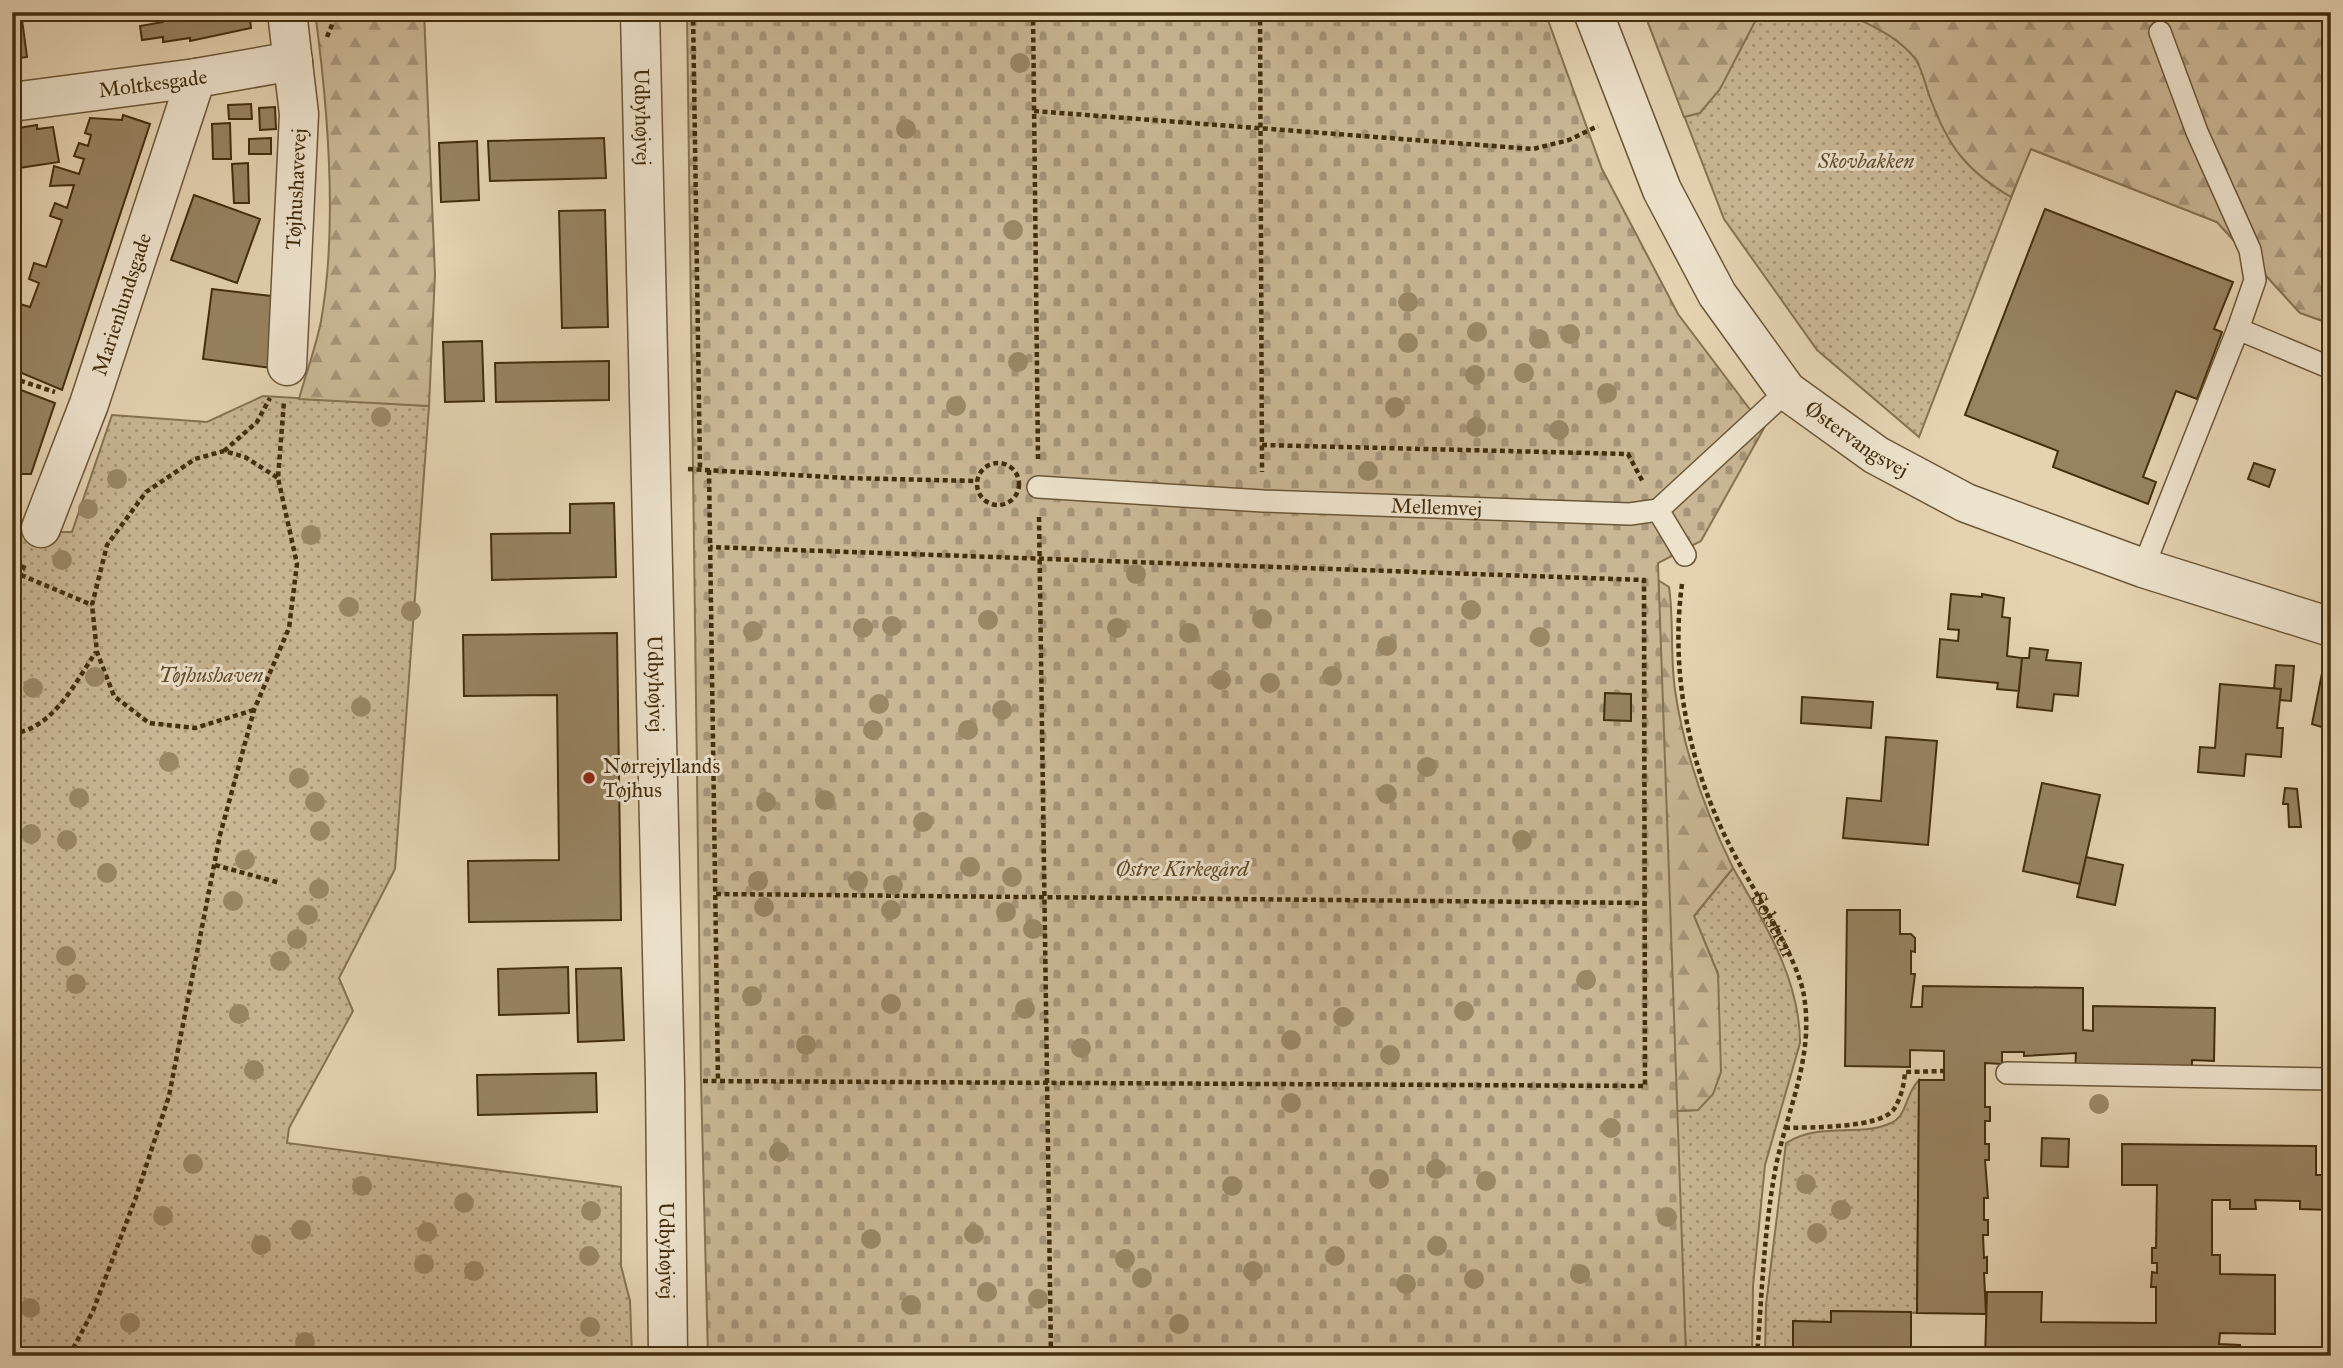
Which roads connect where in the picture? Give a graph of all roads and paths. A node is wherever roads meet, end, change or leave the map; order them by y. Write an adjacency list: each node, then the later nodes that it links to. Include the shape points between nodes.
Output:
1 (287, 12): 8 (street, Tøjhushavevej)
2 (640, 12): 21 (street, Udbyhøjvej)
3 (693, 12): 22 (path)
4 (1033, 12): 11 (path)
5 (1260, 12): 13 (path)
6 (1593, 12): 12 (street, Østervangsvej)
7 (2160, 32): 14 (lane, via 2197,132 2250,250 2255,280)
8 (293, 61): 9 (street, Moltkesgade); 15 (street, Tøjhushavevej, via 299,114)
9 (196, 78): 10 (street, Moltkesgade); 30 (street, Marienlundsgade, via 89,404)
10 (12, 102)
11 (1034, 111): 13 (path); 26 (path)
12 (1631, 111): 13 (path, via 1569,140 1533,149); 17 (street, Østervangsvej, via 1662,190 1717,294)
13 (1261, 129): 18 (path)
14 (2238, 329): 16 (lane); 34 (lane)
15 (287, 366): 19 (path, via 257,422); 24 (path)
16 (2331, 368)
17 (1787, 391): 29 (lane); 34 (street, Østervangsvej, via 1876,456 1966,503)
18 (1262, 445): 27 (path); 29 (path, via 1628,454)
19 (224, 451): 24 (path, via 245,457); 36 (path, via 195,459 146,492 107,545)
20 (997, 463): 25 (path, via 984,468)
21 (652, 467): 22 (path); 49 (street, Udbyhøjvej)
22 (700, 470): 23 (path)
23 (709, 470): 25 (path); 31 (path)
24 (278, 478): 39 (path, via 297,564 289,628)
25 (977, 481): 28 (path, via 981,496)
26 (1038, 487): 27 (lane, Mellemvej); 33 (path)
27 (1263, 501): 29 (lane, Mellemvej, via 1630,514)
28 (994, 505)
29 (1658, 510): 32 (lane)
30 (41, 528)
31 (710, 547): 33 (path); 43 (path)
32 (1685, 555): 52 (path, Solstien, via 1676,629 1685,713 1704,792 1774,925 1803,992 1809,1029)
33 (1039, 559): 44 (path); 45 (path, via 1644,580)
34 (2143, 568): 37 (street, Østervangsvej)
35 (21, 575): 36 (path)
36 (92, 605): 38 (path)
37 (2331, 627)
38 (97, 652): 39 (path, via 114,696 149,723 195,728); 40 (path, via 49,719)
39 (254, 710): 41 (path)
40 (12, 734)
41 (215, 866): 42 (path); 53 (path, via 169,1096 93,1311)
42 (280, 883)
43 (716, 894): 44 (path); 50 (path)
44 (1044, 897): 45 (path); 51 (path)
45 (1645, 904): 51 (path, via 1645,1086)
46 (1944, 1071): 52 (path, via 1905,1072 1893,1111 1880,1120)
47 (2007, 1073): 48 (lane)
48 (2331, 1079)
49 (665, 1081): 50 (path); 54 (street, Udbyhøjvej)
50 (718, 1081): 51 (path)
51 (1047, 1083): 55 (path)
52 (1785, 1128): 56 (path, Solstien, via 1770,1207)
53 (69, 1356)
54 (668, 1356)
55 (1051, 1356)
56 (1757, 1356)

